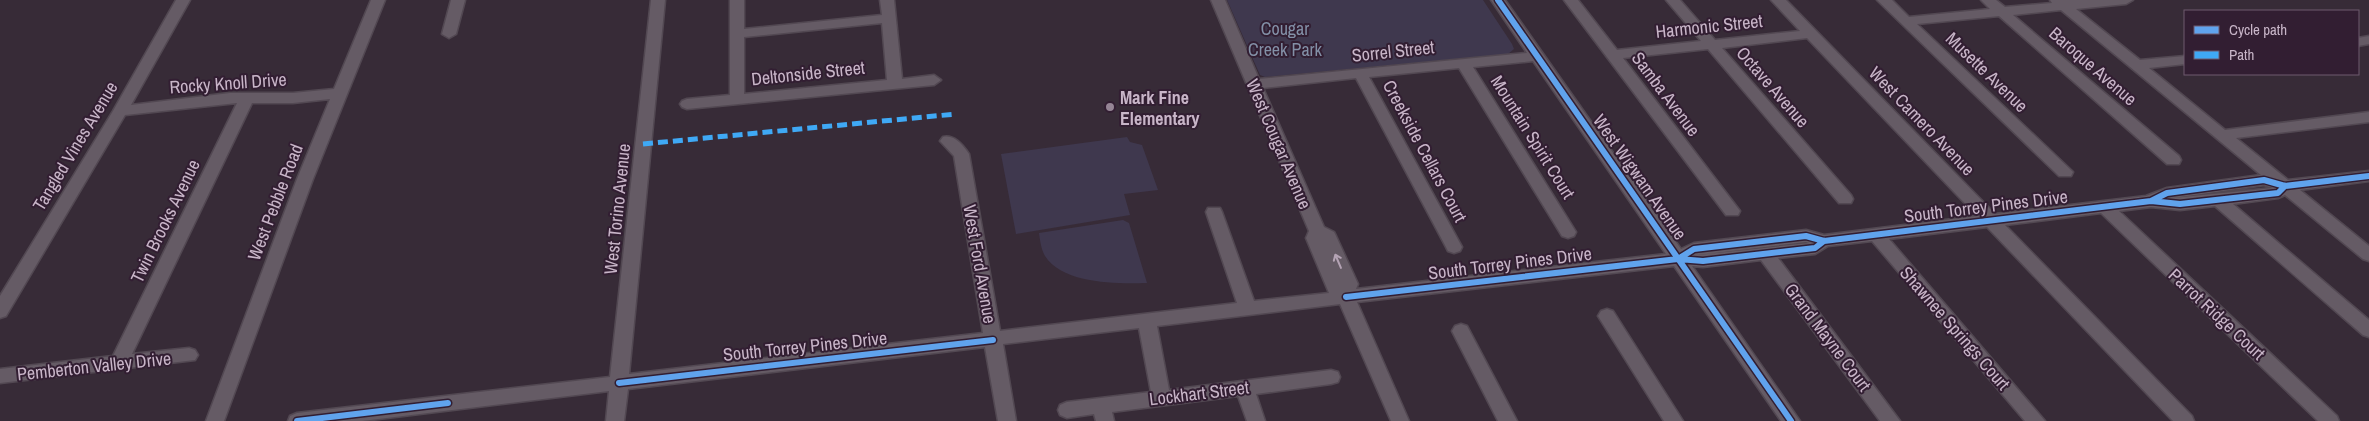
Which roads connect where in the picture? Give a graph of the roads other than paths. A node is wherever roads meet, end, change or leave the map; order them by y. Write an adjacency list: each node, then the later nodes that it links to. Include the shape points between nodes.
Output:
1 (183, 0): 36 (street, Tangled Vines Avenue)
2 (381, 0): 32 (street, West Pebble Road)
3 (458, 0): 19 (street)
4 (658, 0): 70 (street, West Torino Avenue)
5 (737, 0): 20 (street)
6 (886, 0): 17 (street)
7 (1218, 0): 31 (street, West Cougar Avenue)
8 (1498, 0): 24 (street, West Wigwam Avenue)
9 (1571, 0): 23 (street, Samba Avenue)
10 (1673, 0): 22 (street, Octave Avenue)
11 (1778, 0): 21 (street, West Camero Avenue)
12 (1884, 0): 18 (street, Musette Avenue)
13 (1988, 0): 16 (street, Baroque Avenue)
14 (2121, 0): 15 (street)
15 (2061, 3): 16 (street); 27 (street)
16 (2002, 12): 18 (street); 40 (street, Baroque Avenue)
17 (889, 18): 20 (street); 30 (street)
18 (1906, 21): 41 (street, Musette Avenue)
19 (449, 34)
20 (737, 34): 34 (street)
21 (1810, 34): 22 (street, Harmonic Street); 50 (street, West Camero Avenue)
22 (1711, 44): 23 (street, Harmonic Street); 44 (street, Octave Avenue)
23 (1612, 55): 48 (street, Samba Avenue)
24 (1537, 56): 26 (street, Sorrel Street); 57 (street, West Wigwam Avenue)
25 (2184, 60): 27 (street)
26 (1463, 63): 28 (street, Sorrel Street); 51 (street, Mountain Spirit Court)
27 (2137, 65): 38 (street)
28 (1360, 73): 31 (street, Sorrel Street); 54 (street, Creekside Cellars Court)
29 (934, 80): 30 (street, Deltonside Street)
30 (895, 83): 34 (street, Deltonside Street)
31 (1253, 84): 58 (street, West Cougar Avenue, via 1317,232 1314,238 1334,287)
32 (339, 93): 33 (street, Rocky Knoll Drive, via 293,98); 75 (street, West Pebble Road)
33 (247, 97): 36 (street, Rocky Knoll Drive); 67 (street, Twin Brooks Avenue)
34 (737, 99): 35 (street, Deltonside Street)
35 (686, 104)
36 (120, 111): 60 (street, Tangled Vines Avenue)
37 (2369, 117): 38 (street)
38 (2221, 135): 43 (street)
39 (948, 141): 65 (street, West Ford Avenue, via 961,154)
40 (2173, 160)
41 (2065, 172)
42 (2369, 176): 43 (street, South Torrey Pines Drive)
43 (2285, 186): 45 (street, South Torrey Pines Drive, via 2278,193); 46 (street, South Torrey Pines Drive, via 2264,180 2168,193); 56 (street)
44 (1846, 199)
45 (2219, 200): 46 (street, South Torrey Pines Drive, via 2180,204); 63 (street)
46 (2151, 201): 47 (street, South Torrey Pines Drive)
47 (2104, 206): 50 (street, South Torrey Pines Drive); 87 (street, Parrot Ridge Court)
48 (1732, 211)
49 (1214, 212): 59 (street)
50 (1990, 220): 52 (street, South Torrey Pines Drive); 86 (street, West Camero Avenue)
51 (1568, 232)
52 (1875, 234): 53 (street, South Torrey Pines Drive); 85 (street, Shawnee Springs Court)
53 (1824, 241): 55 (street, South Torrey Pines Drive, via 1815,248); 57 (street, South Torrey Pines Drive, via 1806,236 1694,249)
54 (1454, 247)
55 (1765, 254): 57 (street, South Torrey Pines Drive, via 1703,261); 84 (street, Grand Mayne Court)
56 (2369, 255)
57 (1678, 258): 58 (street, South Torrey Pines Drive); 83 (street, West Wigwam Avenue)
58 (1346, 297): 59 (street, South Torrey Pines Drive); 80 (street, West Cougar Avenue)
59 (1248, 309): 62 (street, South Torrey Pines Drive)
60 (0, 311)
61 (1607, 316): 82 (street)
62 (1147, 322): 65 (street, South Torrey Pines Drive); 72 (street)
63 (2369, 330)
64 (1461, 331): 81 (street)
65 (993, 340): 70 (street, South Torrey Pines Drive); 78 (street, West Ford Avenue)
66 (189, 355): 67 (street, Pemberton Valley Drive)
67 (119, 363): 68 (street, Pemberton Valley Drive)
68 (0, 376)
69 (1331, 378): 71 (street, Lockhart Street)
70 (619, 383): 76 (street, South Torrey Pines Drive); 77 (street, West Torino Avenue)
71 (1245, 388): 72 (street, Lockhart Street); 79 (street)
72 (1161, 398): 74 (street, Lockhart Street)
73 (1067, 410): 74 (street, Lockhart Street)
74 (1103, 413)
75 (216, 421)
76 (297, 421)
77 (615, 421)
78 (1006, 421)
79 (1256, 421)
80 (1400, 421)
81 (1508, 421)
82 (1674, 421)
83 (1791, 421)
84 (1891, 421)
85 (2036, 421)
86 (2185, 421)
87 (2330, 421)

